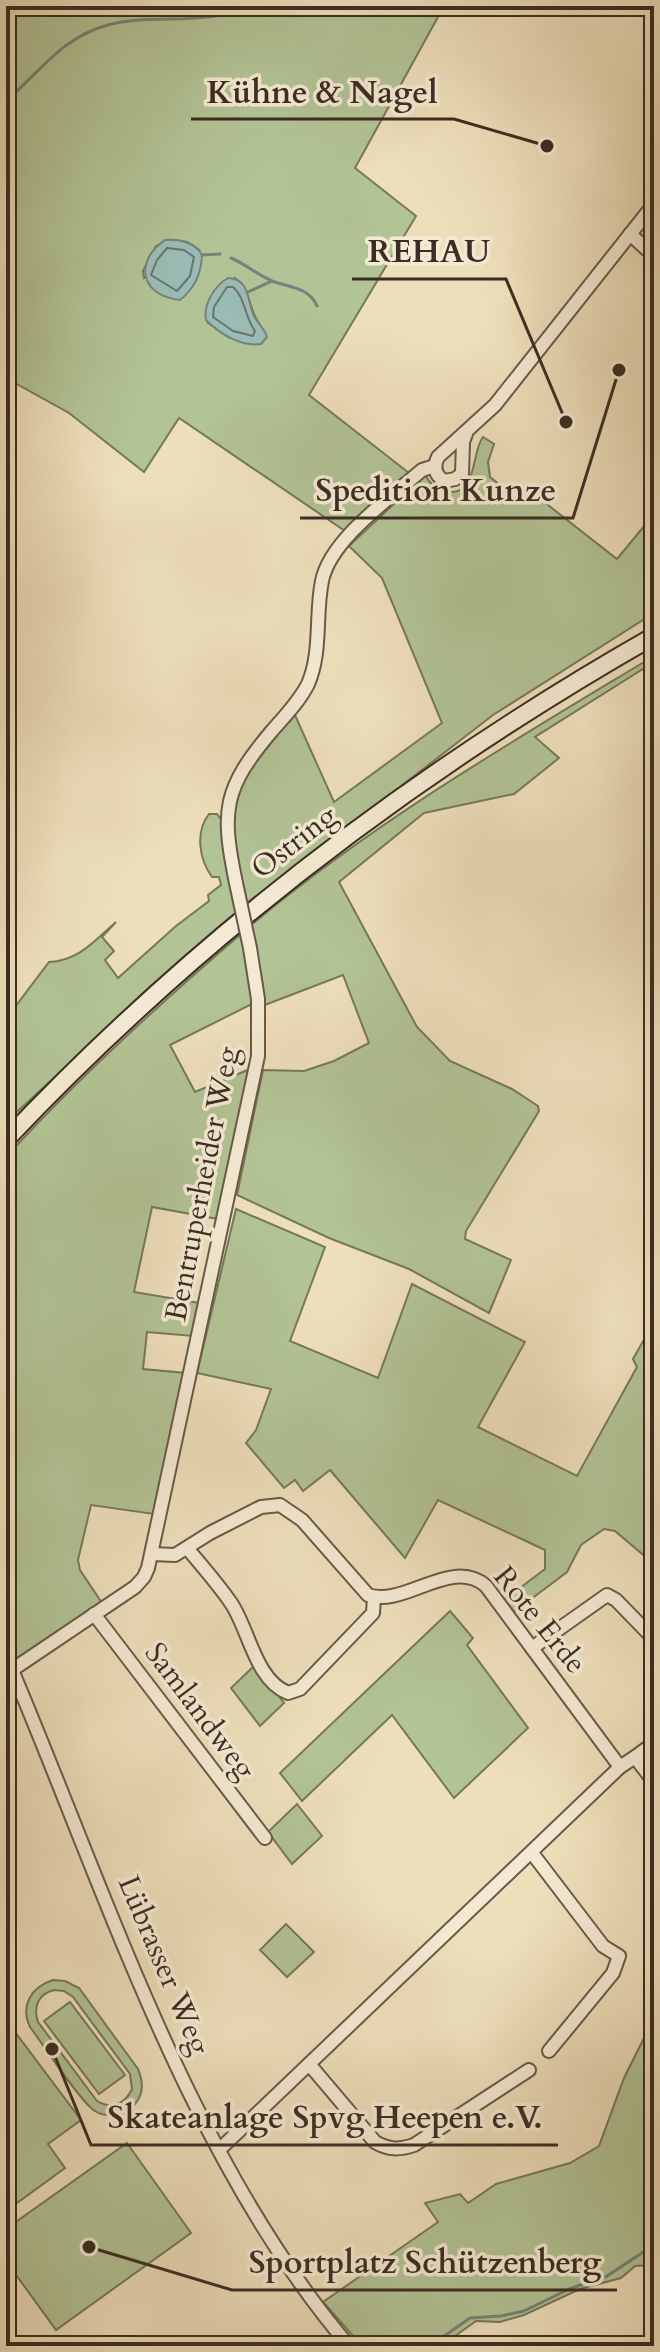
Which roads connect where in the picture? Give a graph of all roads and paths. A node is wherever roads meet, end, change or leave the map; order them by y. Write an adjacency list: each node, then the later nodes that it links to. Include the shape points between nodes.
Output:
1 (654, 204): 2 (street, Bentruperheider Weg)
2 (630, 234): 3 (street); 4 (street, Bentruperheider Weg, via 495,405)
3 (654, 256)
4 (467, 431): 5 (street, Bentruperheider Weg); 5 (street, via 459,477 445,481)
5 (435, 466): 9 (street, Bentruperheider Weg, bridge, via 422,470 328,560 312,673 296,703 245,763 228,807 229,848 258,999 258,1056)
6 (654, 636): 7 (main road, Ostring, via 531,708 266,899 156,995)
7 (6, 1140)
8 (187, 1548): 9 (street, via 169,1556); 10 (street, via 261,1507 280,1505 302,1520 361,1590); 10 (street, via 232,1605 253,1655 276,1686 288,1693 300,1689 373,1613)
9 (152, 1554): 11 (street, Bentruperheider Weg, via 140,1583)
10 (374, 1597): 13 (street, Rote Erde, via 471,1576 486,1586)
11 (94, 1614): 14 (street, Bentruperheider Weg); 19 (street, Samlandweg)
12 (654, 1639): 13 (street, via 607,1595)
13 (532, 1648): 17 (street, Rote Erde)
14 (9, 1672): 24 (street, Lübrasser Weg, via 163,2036)
15 (654, 1743): 16 (street)
16 (635, 1757): 17 (street); 18 (street)
17 (620, 1767): 20 (street)
18 (654, 1782)
19 (265, 1838)
20 (532, 1853): 21 (street, via 603,1946 619,1956 613,1973); 22 (street)
21 (549, 2051)
22 (309, 2064): 23 (street, via 375,2142 396,2149 414,2145); 24 (street)
23 (529, 2070)
24 (220, 2149): 25 (street, Lübrasser Weg, via 293,2275)
25 (349, 2346)

